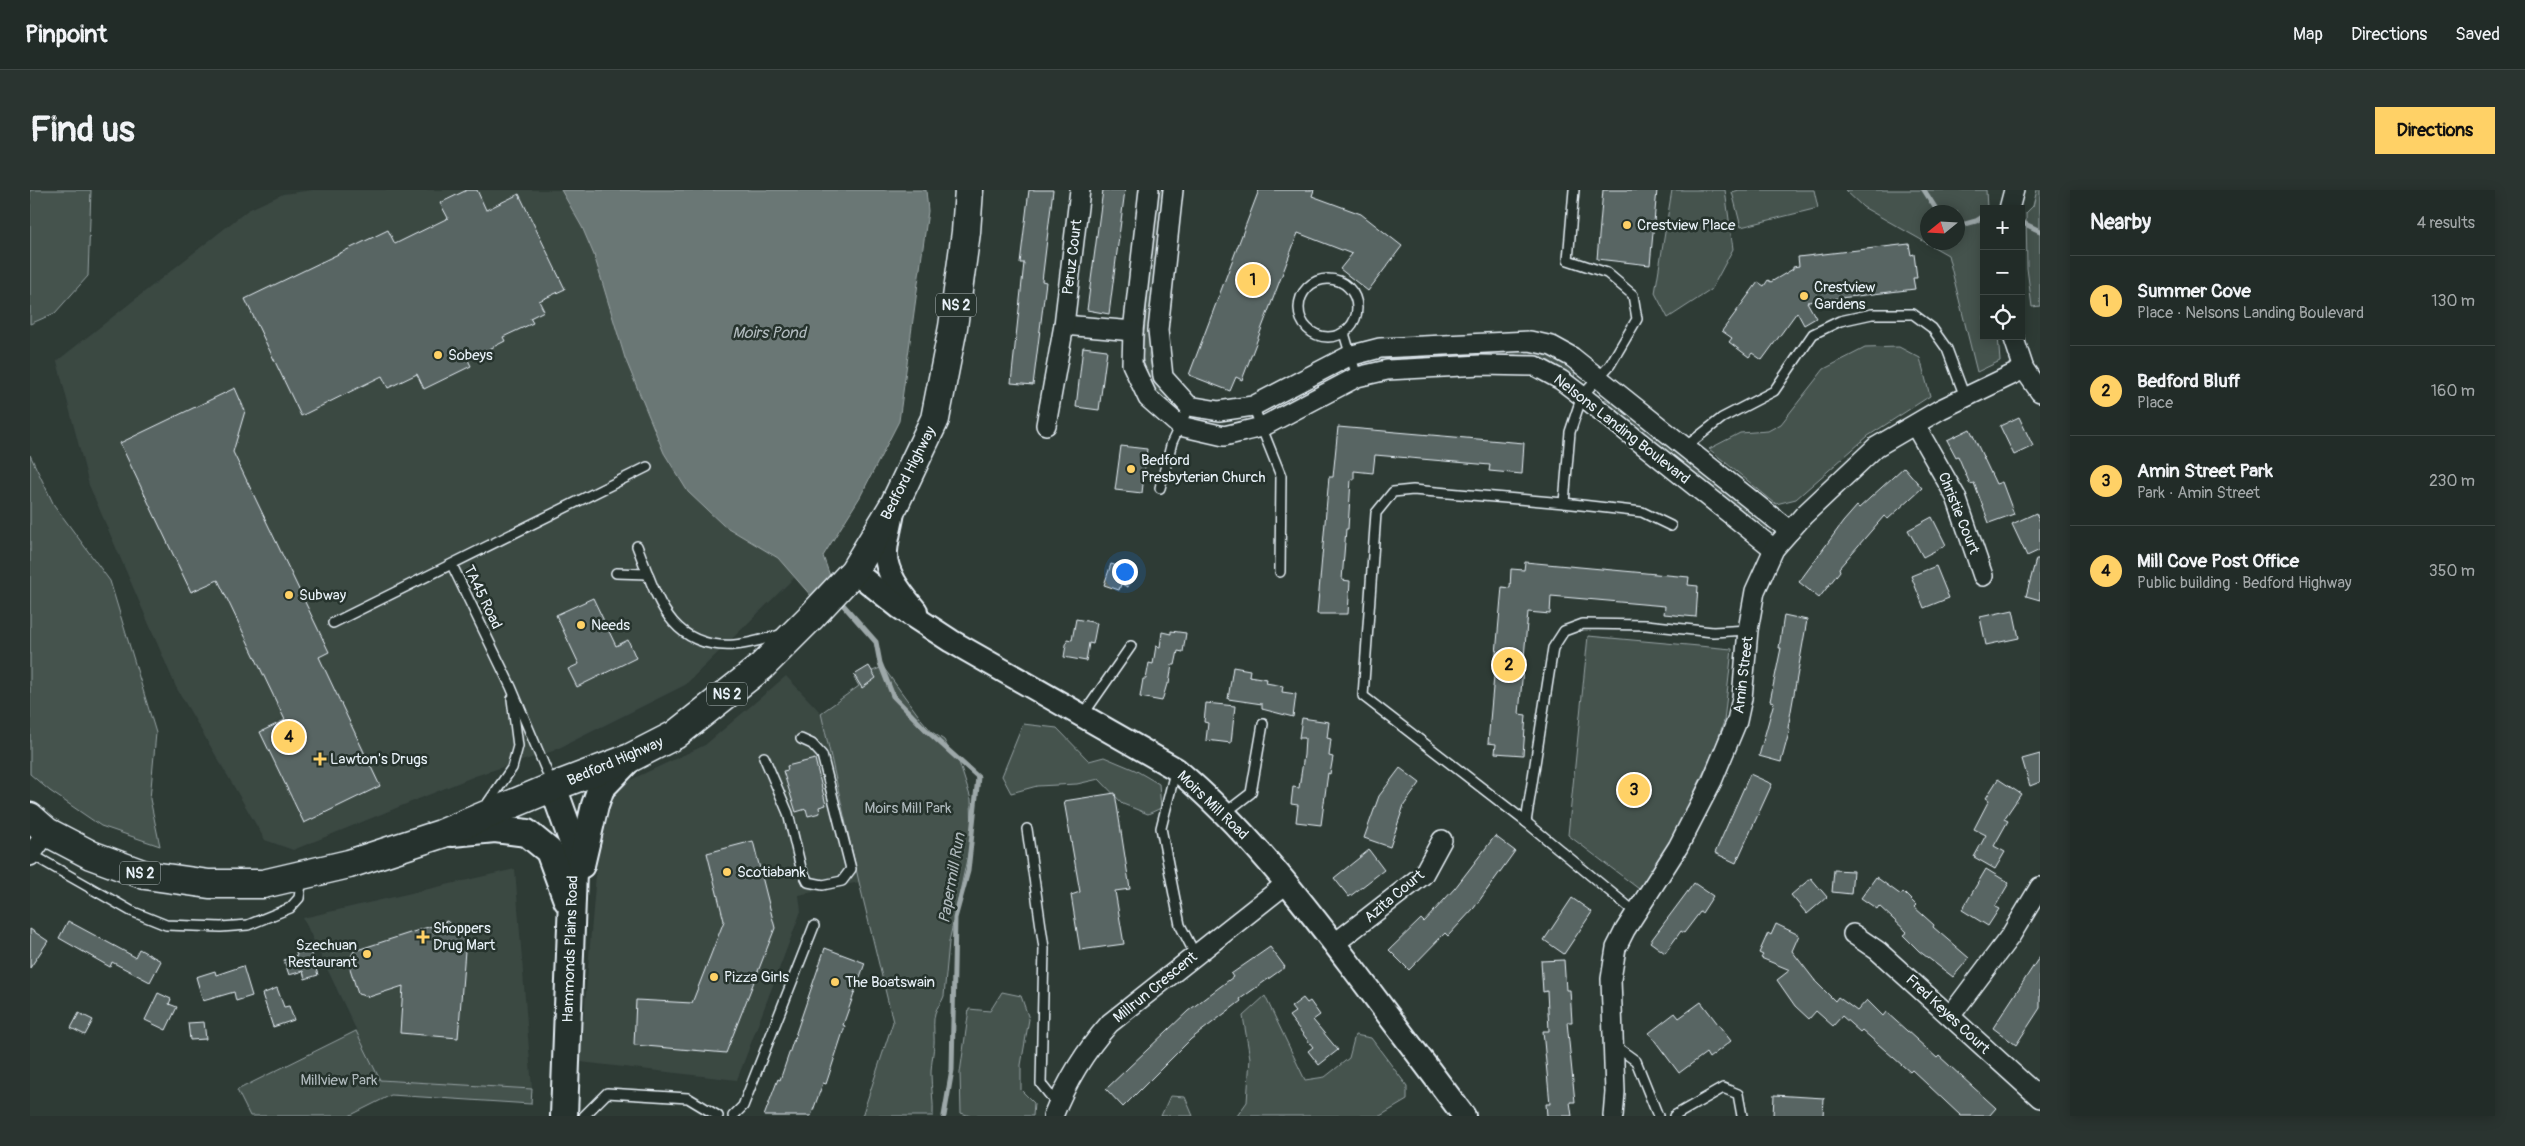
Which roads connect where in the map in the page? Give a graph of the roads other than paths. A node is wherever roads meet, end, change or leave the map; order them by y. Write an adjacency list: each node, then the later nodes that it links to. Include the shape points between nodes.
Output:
1 (969, 190): 29 (main road, Bedford Highway / NS 2, via 953,327 935,419)
2 (1080, 190): 8 (street, Peruz Court)
3 (1149, 190): 9 (street, Nelsons Landing Boulevard)
4 (1173, 190): 19 (street, via 1158,330 1164,377)
5 (1574, 190): 15 (lane, via 1568,260 1607,273 1633,296 1637,319)
6 (2014, 190): 7 (street)
7 (2010, 205)
8 (1064, 324): 9 (street); 21 (street, Peruz Court)
9 (1133, 330): 23 (street, Nelsons Landing Boulevard, via 1132,364 1148,398)
10 (1344, 333): 10 (lane, via 1356,318 1357,308 1351,290 1335,280 1316,281 1308,286 1298,303 1302,322 1315,335 1325,338); 12 (lane)
11 (2014, 340): 13 (street)
12 (1349, 356): 14 (lane); 15 (street, Nelsons Landing Boulevard, via 1380,348 1530,341 1552,346); 20 (street, Nelsons Landing Boulevard)
13 (2024, 369): 16 (street); 18 (street, Amin Street)
14 (1357, 377): 17 (street, Nelsons Landing Boulevard, via 1386,370 1535,366); 24 (street, Nelsons Landing Boulevard)
15 (1598, 378): 17 (lane); 25 (street, Nelsons Landing Boulevard)
16 (2040, 392)
17 (1582, 396): 28 (lane, via 1570,432); 33 (street, Nelsons Landing Boulevard)
18 (1966, 397): 22 (street, Amin Street); 25 (lane, via 1947,349 1932,328 1913,314 1872,314 1840,322 1813,334 1774,392 1722,418)
19 (1190, 406): 20 (street, Nelsons Landing Boulevard, via 1218,411); 23 (lane)
20 (1253, 406): 24 (lane)
21 (1046, 425)
22 (1915, 425): 31 (street, Amin Street, via 1876,446); 38 (street, Christie Court, via 1956,497)
23 (1180, 426): 24 (street, Nelsons Landing Boulevard, via 1224,436); 27 (lane, via 1172,442)
24 (1262, 427): 35 (lane, via 1281,476)
25 (1685, 447): 31 (street, Nelsons Landing Boulevard)
26 (647, 467): 34 (lane, TA45 Road)
27 (1160, 488)
28 (1564, 503): 30 (lane, via 1642,512); 55 (lane, via 1413,490 1393,492 1376,513 1363,696)
29 (894, 505): 39 (main road, Bedford Highway / NS 2); 42 (street, via 886,553 891,574)
30 (1670, 526)
31 (1790, 531): 33 (street, Amin Street)
32 (637, 546): 37 (lane)
33 (1774, 549): 43 (street, Amin Street, via 1755,591)
34 (452, 564): 40 (lane); 45 (lane, TA45 Road)
35 (1280, 572)
36 (616, 573): 37 (lane)
37 (648, 574): 41 (lane, via 671,622 693,639 735,645)
38 (1983, 576)
39 (847, 577): 41 (main road, Bedford Highway / NS 2); 42 (street, Moirs Mill Road)
40 (333, 623)
41 (805, 623): 50 (main road, Bedford Highway / NS 2, via 760,667 703,714 675,735)
42 (931, 629): 46 (street, Moirs Mill Road, via 1001,672)
43 (1748, 630): 55 (lane, via 1713,632 1646,625 1583,624 1564,630 1553,648); 65 (street, Amin Street, via 1737,721 1698,810 1665,871)
44 (1131, 646): 46 (lane)
45 (510, 687): 52 (lane, TA45 Road); 54 (lane, via 518,746 512,768)
46 (1083, 715): 51 (street, Moirs Mill Road)
47 (1263, 724): 53 (lane, via 1251,792)
48 (801, 739): 49 (lane, via 812,744 822,755 851,869 842,881 823,885 808,882 801,868 788,813)
49 (764, 757)
50 (630, 758): 52 (main road, Bedford Highway / NS 2); 64 (main road, via 601,788 594,805)
51 (1176, 768): 53 (street, Moirs Mill Road); 69 (lane, via 1161,828 1180,925)
52 (553, 787): 54 (main road, Bedford Highway / NS 2); 64 (main road, Hammonds Plains Road, via 574,845)
53 (1225, 814): 62 (street, Moirs Mill Road)
54 (475, 821): 58 (main road, Bedford Highway / NS 2)
55 (1526, 822): 65 (lane)
56 (39, 824): 60 (street); 61 (main road, Bedford Highway / NS 2, via 90,855 145,875 209,884 262,884)
57 (1027, 829): 73 (lane, via 1044,948 1041,1084)
58 (442, 834): 61 (main road, Bedford Highway / NS 2); 64 (main road, via 495,828 527,834 549,850)
59 (1442, 840): 68 (street, Azita Court, via 1423,876)
60 (31, 855): 61 (lane, via 131,910 166,924 248,925 290,908 299,898)
61 (303, 876)
62 (1287, 883): 68 (street, Moirs Mill Road); 69 (street, Millrun Crescent)
63 (2040, 887): 70 (street, via 2011,935)
64 (572, 913): 74 (main road, Hammonds Plains Road)
65 (1636, 913): 71 (street, Amin Street, via 1616,948 1612,979)
66 (814, 926): 77 (lane, via 744,1106)
67 (1853, 934): 70 (street, Fred Keyes Court, via 1878,951)
68 (1334, 944): 78 (street, Moirs Mill Road)
69 (1195, 954): 73 (street, Millrun Crescent, via 1110,1023 1086,1050)
70 (1951, 1015): 72 (street, Fred Keyes Court)
71 (1614, 1045): 79 (street, Amin Street); 80 (lane, via 1636,1061)
72 (2040, 1098)
73 (1055, 1110)
74 (564, 1116)
75 (584, 1116): 76 (lane, via 607,1093 688,1098)
76 (718, 1116)
77 (733, 1116)
78 (1464, 1116)
79 (1613, 1116)
80 (1658, 1116)
81 (1674, 1116): 82 (lane, via 1722,1088 1738,1094)
82 (1742, 1116)

